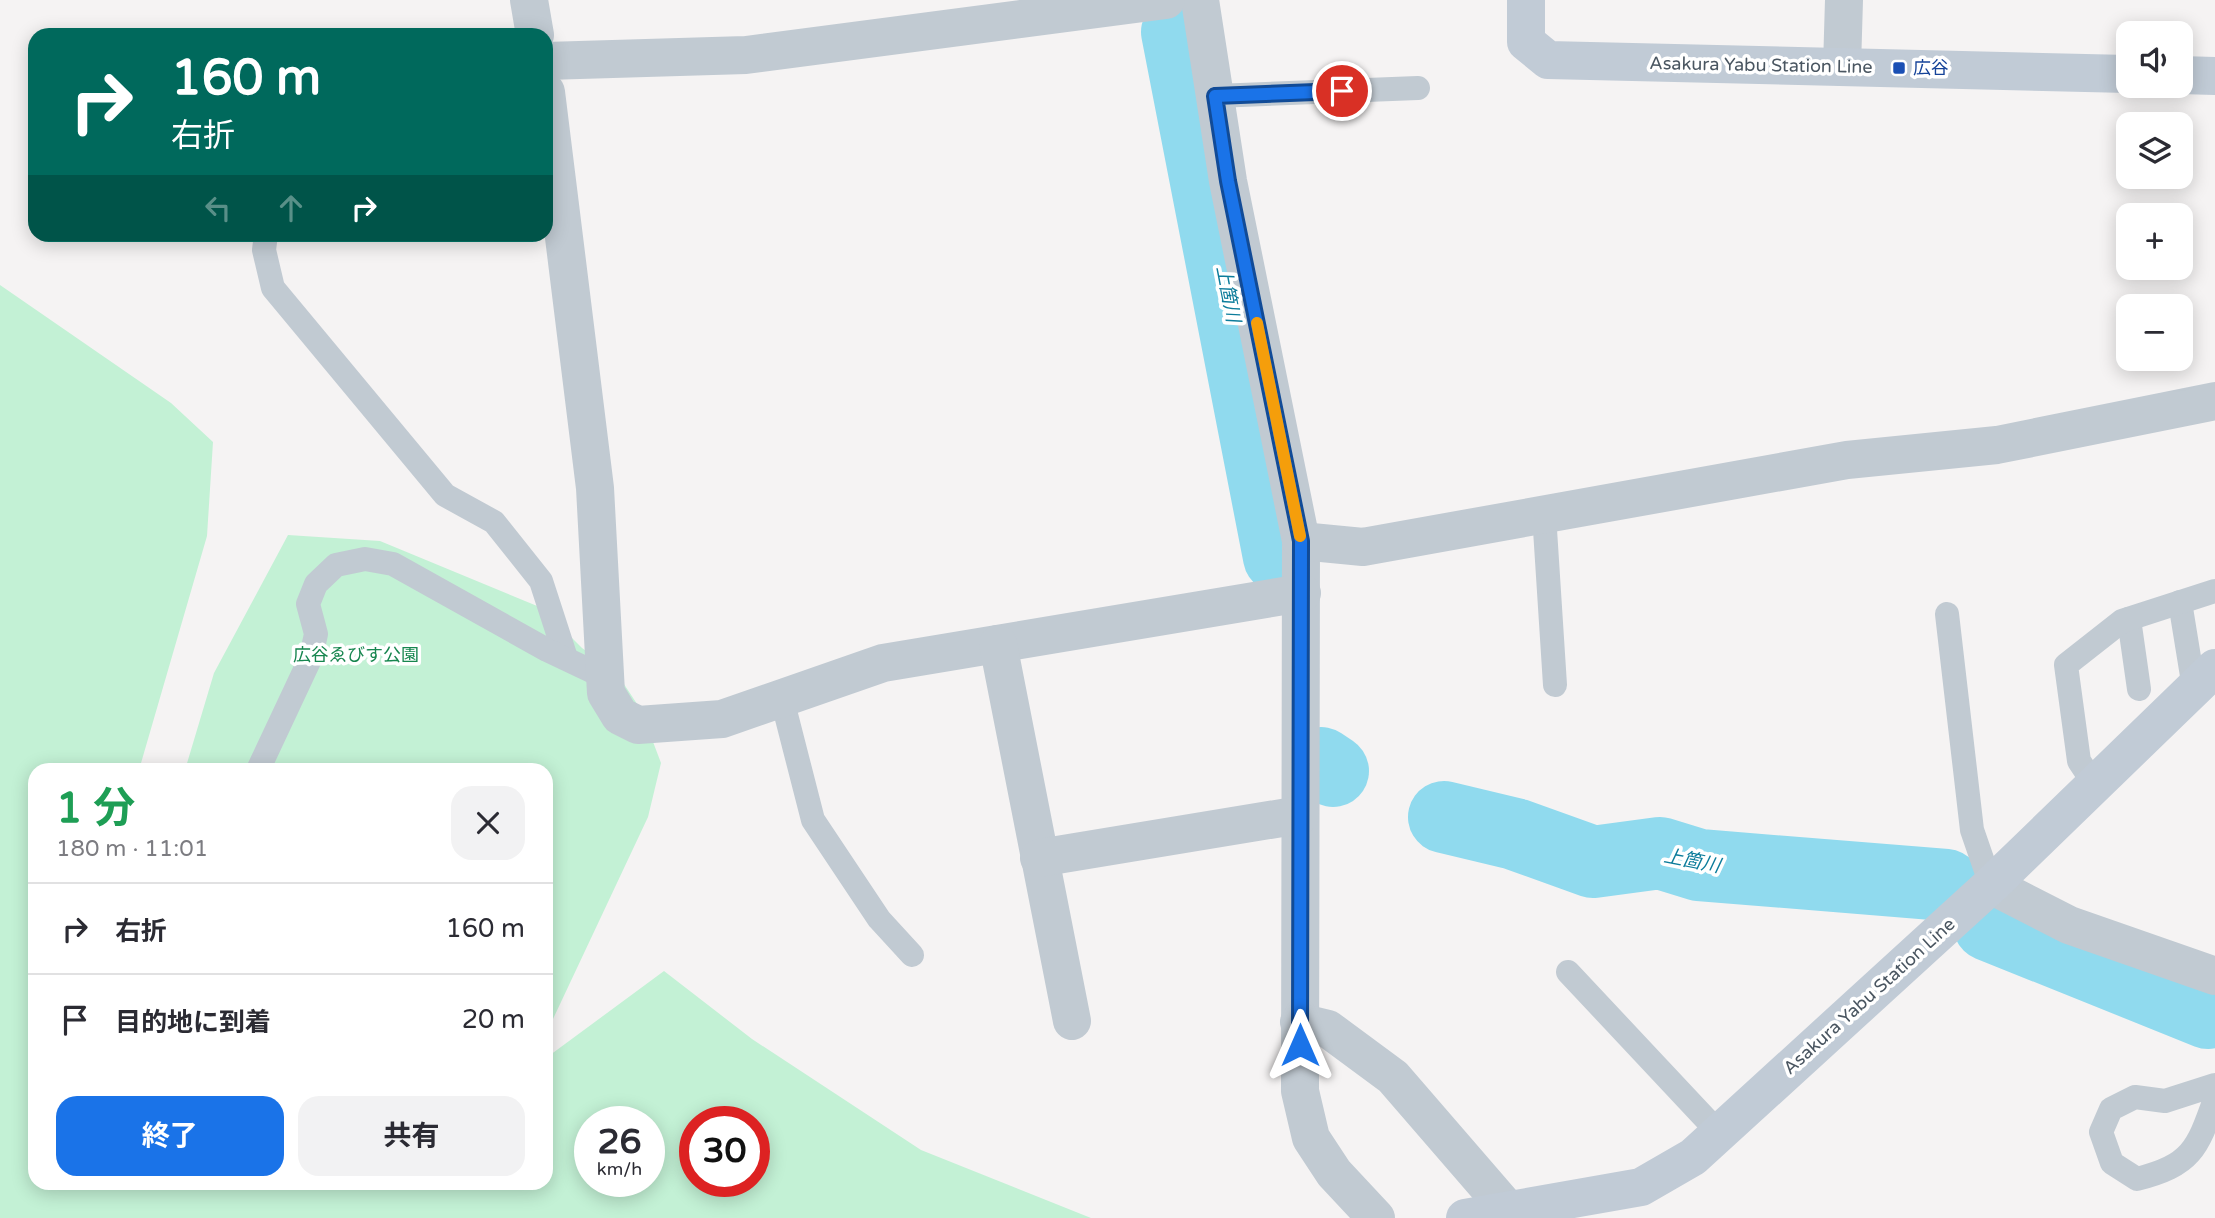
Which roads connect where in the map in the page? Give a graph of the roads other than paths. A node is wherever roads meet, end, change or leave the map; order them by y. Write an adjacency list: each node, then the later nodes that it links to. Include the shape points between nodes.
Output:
1 (529, 0): 6 (street)
2 (1166, 0): 7 (street, via 746,55)
3 (1200, 0): 13 (street)
4 (1526, 0): 8 (main road, Asakura Yabu Station Line, via 1526,42 1548,60)
5 (1844, 0): 8 (street)
6 (534, 28)
7 (553, 61)
8 (1842, 67): 9 (main road, Asakura Yabu Station Line)
9 (2116, 74)
10 (2193, 75): 11 (main road)
11 (2215, 76)
12 (1418, 88): 13 (lane)
13 (1215, 96): 18 (street)
14 (553, 149): 26 (street, via 595,488)
15 (265, 242): 25 (lane, via 273,288 445,495 494,522 541,581)
16 (2215, 401): 17 (street, via 1997,445 1847,460)
17 (1544, 514): 18 (street, via 1363,547); 28 (lane)
18 (1301, 541): 20 (street)
19 (2215, 591): 21 (lane)
20 (1302, 593): 24 (street); 33 (street)
21 (2180, 602): 23 (lane); 27 (lane)
22 (1947, 614): 35 (lane, via 1972,830)
23 (2129, 619): 29 (lane); 32 (lane, via 2066,664 2079,761)
24 (998, 644): 30 (street, via 883,663); 34 (street)
25 (566, 658): 26 (lane); 31 (lane, via 393,564 365,559 336,565 316,584 308,604 316,634 311,657)
26 (606, 678): 30 (street, via 606,694 620,716 638,725 722,719)
27 (2204, 678): 32 (main road, Asakura Yabu Station Line)
28 (1555, 685)
29 (2139, 689)
30 (782, 699): 36 (lane, via 813,820 879,919)
31 (261, 763)
32 (2095, 785): 35 (main road, Asakura Yabu Station Line)
33 (1300, 815): 34 (street); 40 (street)
34 (1039, 858): 39 (street)
35 (1991, 885): 38 (street, via 2069,925); 43 (main road, Asakura Yabu Station Line)
36 (912, 955)
37 (1568, 972): 43 (lane)
38 (2215, 976)
39 (1072, 1021)
40 (1299, 1022): 44 (street, via 1328,1029 1393,1077); 45 (street, via 1300,1091 1311,1138 1334,1173)
41 (2215, 1085): 42 (lane, via 2165,1101 2135,1097 2111,1109 2101,1132 2112,1163 2137,1179 2167,1171 2193,1153)
42 (2215, 1099)
43 (1719, 1133): 44 (main road, Asakura Yabu Station Line, via 1693,1157 1641,1187)
44 (1508, 1210): 46 (main road, Asakura Yabu Station Line)
45 (1376, 1218)
46 (1465, 1218)

